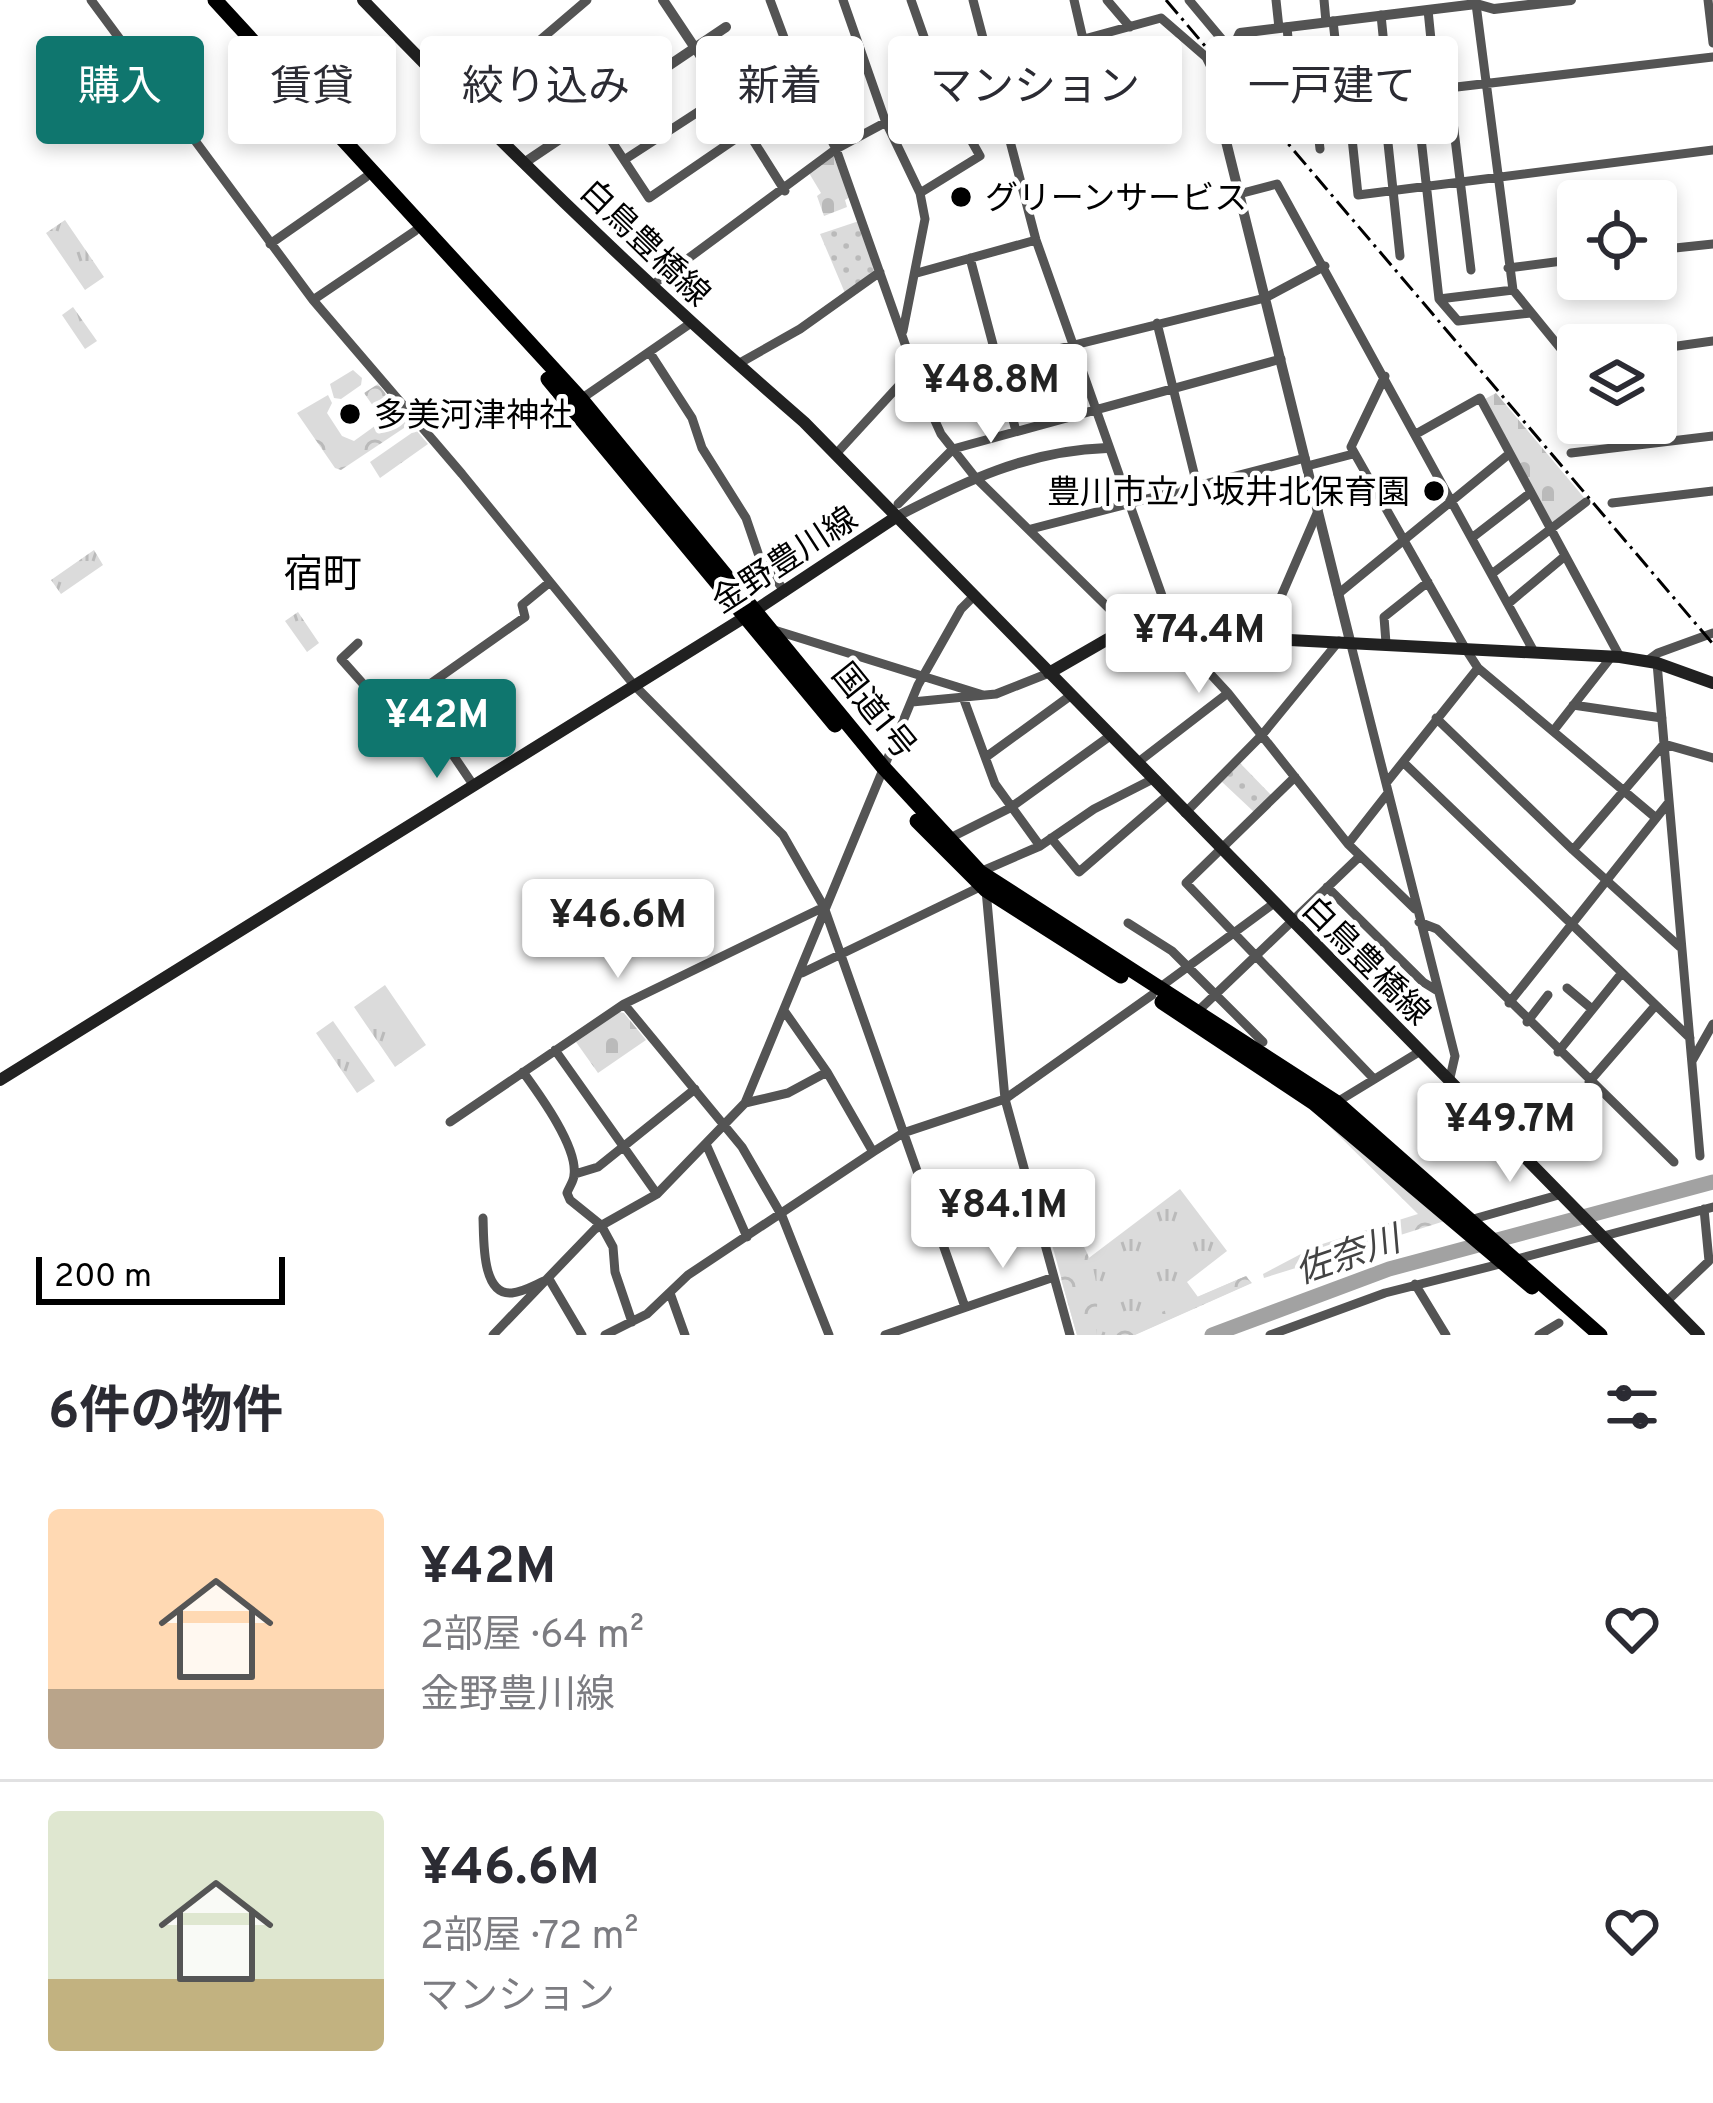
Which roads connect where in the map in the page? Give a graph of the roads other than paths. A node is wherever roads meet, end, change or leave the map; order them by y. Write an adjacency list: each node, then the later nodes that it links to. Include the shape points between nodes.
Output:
1 (91, 0): 76 (street)
2 (202, 0): 66 (highway, 国道1号)
3 (214, 0): 108 (highway, 国道1号)
4 (363, 0): 41 (main road, 白鳥豊橋線)
5 (587, 0): 26 (street)
6 (663, 0): 38 (street)
7 (843, 0): 47 (street)
8 (911, 0): 27 (street)
9 (973, 0): 28 (street)
10 (1074, 0): 29 (street)
11 (1107, 0): 24 (street)
12 (1190, 0): 13 (street); 31 (street)
13 (1202, 0)
14 (1276, 0): 25 (street)
15 (1324, 0): 22 (street)
16 (1571, 0): 19 (street)
17 (1708, 0): 37 (street)
18 (773, 1): 62 (street)
19 (1476, 4): 20 (street); 43 (street)
20 (1427, 10): 21 (street); 36 (street)
21 (1381, 15): 22 (street); 35 (street)
22 (1330, 22): 25 (street); 34 (street)
23 (727, 27): 38 (street)
24 (1130, 27): 30 (street); 40 (street, via 1161,18)
25 (1283, 27): 32 (street); 33 (street)
26 (545, 36)
27 (924, 36)
28 (982, 36)
29 (1082, 36)
30 (1095, 36)
31 (1219, 36)
32 (1238, 36)
33 (1284, 36)
34 (1333, 36)
35 (1382, 36)
36 (1430, 36)
37 (1713, 43)
38 (695, 48): 42 (street)
39 (1713, 57): 43 (street)
40 (1206, 58)
41 (420, 60)
42 (672, 64)
43 (1486, 85): 44 (street); 67 (street)
44 (1458, 88)
45 (696, 112): 64 (street)
46 (888, 119): 47 (street)
47 (885, 120): 62 (street); 72 (street)
48 (504, 144): 65 (main road, 白鳥豊橋線)
49 (553, 144): 65 (street)
50 (613, 144): 64 (street)
51 (728, 144): 64 (street, via 649,197)
52 (755, 144): 70 (street)
53 (971, 144): 72 (street, via 979,159)
54 (1010, 144): 75 (street)
55 (1226, 144): 73 (street)
56 (1320, 144): 61 (street)
57 (1351, 144): 71 (street, via 1358,195)
58 (1390, 144): 71 (street)
59 (1422, 144): 69 (street)
60 (1456, 144): 68 (street)
61 (1320, 148)
62 (836, 149): 70 (street); 85 (street)
63 (1713, 150): 67 (street)
64 (624, 160)
65 (524, 163): 87 (main road, 白鳥豊橋線)
66 (366, 177): 74 (highway, 国道1号); 76 (street)
67 (1497, 179): 68 (street); 83 (street)
68 (1461, 183): 69 (street); 84 (street)
69 (1426, 187): 71 (street); 90 (street)
70 (784, 191): 87 (street)
71 (1393, 191): 79 (street)
72 (920, 193): 86 (street, via 925,233)
73 (1239, 194): 82 (street, via 1277,184); 89 (street)
74 (415, 231): 91 (street); 142 (highway, 国道1号)
75 (1036, 240): 80 (street); 98 (street)
76 (270, 244): 91 (street)
77 (1713, 244): 78 (street)
78 (1677, 248)
79 (1400, 256)
80 (970, 258): 86 (street); 102 (street)
81 (1557, 262): 83 (street)
82 (1324, 266): 89 (street); 105 (street)
83 (1508, 268): 88 (street)
84 (1471, 270)
85 (880, 272): 95 (street); 103 (street)
86 (917, 273): 95 (street)
87 (651, 286): 93 (main road, 白鳥豊橋線)
88 (1513, 290): 90 (street); 92 (street)
89 (1265, 298): 94 (street); 101 (street)
90 (1438, 299): 92 (street, via 1458,321)
91 (313, 300): 136 (street)
92 (1531, 313): 97 (street)
93 (691, 322): 100 (street); 103 (main road, 白鳥豊橋線)
94 (1157, 323): 98 (street); 106 (street)
95 (903, 331): 104 (street)
96 (1713, 341): 99 (street)
97 (1557, 344)
98 (1072, 345): 102 (street); 109 (street)
99 (1677, 346)
100 (650, 353): 108 (street); 138 (street)
101 (1281, 359): 106 (street); 119 (street)
102 (997, 363): 107 (street); 110 (street)
103 (738, 364): 116 (main road, 白鳥豊橋線)
104 (915, 368): 107 (street); 116 (street)
105 (1385, 376): 111 (street); 117 (street)
106 (1171, 387): 109 (street); 121 (street)
107 (922, 392): 114 (street)
108 (580, 398): 142 (highway, 国道1号)
109 (1094, 409): 110 (street); 113 (street)
110 (1016, 431): 114 (street)
111 (1416, 434): 118 (street, via 1480,398); 124 (street)
112 (1713, 436): 115 (street)
113 (1107, 448): 120 (street, via 1037,456); 126 (street)
114 (953, 449): 120 (street); 128 (street)
115 (1571, 453)
116 (836, 454): 128 (main road, 白鳥豊橋線)
117 (1354, 454): 119 (street); 133 (street)
118 (1509, 454): 123 (street); 124 (street)
119 (1306, 462): 121 (street); 129 (street)
120 (975, 477): 128 (street); 131 (street)
121 (1197, 485): 126 (street)
122 (1713, 490): 127 (street)
123 (1530, 493): 130 (street); 132 (street)
124 (1453, 500): 132 (street); 133 (street)
125 (1586, 502): 130 (street)
126 (1127, 503): 131 (street); 145 (street)
127 (1612, 503)
128 (897, 511): 138 (main road, 金野豊川線); 140 (main road, 金野豊川線)
129 (1318, 511): 139 (street); 147 (street)
130 (1549, 528): 134 (street); 135 (street)
131 (1031, 529): 144 (street)
132 (1473, 537): 135 (street)
133 (1404, 540): 137 (street); 139 (street)
134 (1565, 556): 141 (street); 153 (street)
135 (1493, 573): 141 (street)
136 (550, 582): 159 (street); 162 (street, via 522,605 525,616)
137 (1427, 582): 150 (street, via 1384,616); 151 (street)
138 (784, 592): 142 (main road, 金野豊川線)
139 (1338, 594): 148 (street)
140 (974, 598): 156 (main road, 金野豊川線); 157 (street)
141 (1509, 603): 152 (street)
142 (750, 614): 143 (highway, 国道1号); 159 (main road, 金野豊川線); 177 (highway, 国道1号)
143 (771, 629): 157 (street); 177 (highway, 国道1号)
144 (1133, 632): 145 (main road); 156 (main road)
145 (1174, 632): 147 (main road); 160 (street)
146 (1713, 633): 154 (street, via 1658,652)
147 (1264, 636): 148 (main road)
148 (1344, 641): 150 (main road); 170 (street); 181 (street)
149 (358, 643): 162 (street, via 341,659 388,713)
150 (1386, 644): 151 (main road)
151 (1465, 648): 152 (main road); 155 (street)
152 (1533, 650): 153 (main road)
153 (1616, 657): 154 (main road); 166 (street)
154 (1652, 662): 158 (main road); 168 (street)
155 (1478, 668): 167 (street); 169 (street)
156 (1049, 674): 161 (street); 163 (main road, 白鳥豊橋線)
157 (922, 675): 161 (street); 165 (street)
158 (1713, 683)
159 (634, 685): 180 (main road, 金野豊川線); 199 (street, via 783,835)
160 (1228, 693): 170 (street); 176 (street)
161 (983, 695): 164 (street)
162 (413, 696): 180 (street)
163 (1070, 696): 171 (main road, 白鳥豊橋線); 173 (street)
164 (963, 697): 165 (street); 173 (street)
165 (912, 702): 177 (street)
166 (1573, 705): 168 (street); 169 (street)
167 (1436, 718): 175 (street); 193 (street)
168 (1662, 718): 172 (street)
169 (1554, 730): 182 (street)
170 (1262, 735): 178 (street); 186 (street)
171 (1110, 736): 176 (main road, 白鳥豊橋線); 185 (street)
172 (1664, 744): 174 (street); 182 (street); 184 (street)
173 (986, 758): 185 (street)
174 (1713, 758)
175 (1403, 762): 181 (street); 204 (street)
176 (1136, 764): 179 (main road, 白鳥豊橋線)
177 (880, 771): 189 (highway, 国道1号); 196 (highway, 国道1号, via 934,842); 199 (street)
178 (1294, 777): 190 (street); 192 (street)
179 (1151, 780): 183 (main road, 白鳥豊橋線); 188 (street)
180 (474, 786): 234 (main road, 金野豊川線)
181 (1387, 788): 190 (street); 200 (street)
182 (1623, 791): 187 (street); 193 (street)
183 (1167, 796): 186 (main road, 白鳥豊橋線); 188 (street, via 1079,872)
184 (1669, 802): 187 (street); 206 (street)
185 (1010, 808): 189 (street); 191 (street)
186 (1185, 813): 192 (main road, 白鳥豊橋線)
187 (1656, 818): 195 (street)
188 (1051, 838): 191 (street)
189 (947, 839): 196 (highway, 国道1号)
190 (1348, 844): 194 (street)
191 (1040, 846): 196 (street)
192 (1222, 849): 198 (main road, 白鳥豊橋線); 205 (street, via 1186,883)
193 (1573, 850): 195 (street)
194 (1360, 856): 197 (street); 200 (street)
195 (1606, 881): 204 (street); 206 (street)
196 (983, 883): 207 (street); 214 (highway, 国道1号); 238 (street)
197 (1327, 887): 201 (street); 213 (street)
198 (1273, 904): 201 (main road, 白鳥豊橋線); 205 (street)
199 (824, 907): 207 (street); 210 (street); 218 (street)
200 (1415, 909): 202 (street)
201 (1292, 921): 208 (street); 228 (main road, 白鳥豊橋線)
202 (1419, 922): 213 (street); 217 (street, via 1437,929)
203 (1128, 923): 209 (street)
204 (1570, 923): 211 (street); 217 (street)
205 (1233, 934): 208 (street); 209 (street)
206 (1681, 948): 225 (street)
207 (839, 957): 210 (street); 243 (street)
208 (1255, 957): 215 (street); 233 (street)
209 (1189, 966): 214 (street); 215 (street)
210 (802, 973): 221 (street)
211 (1622, 974): 219 (street); 220 (street)
212 (1567, 988): 220 (street)
213 (1436, 990): 235 (street, via 1455,1056)
214 (1155, 991): 222 (highway, 国道1号); 238 (street); 255 (highway, 国道1号, via 1314,1102)
215 (1217, 993): 222 (street); 226 (street)
216 (1548, 995): 223 (street)
217 (1508, 1003): 223 (street)
218 (624, 1004): 227 (street); 237 (street)
219 (1655, 1006): 225 (street); 236 (street)
220 (1592, 1009): 229 (street)
221 (785, 1012): 232 (street); 240 (street)
222 (1197, 1012): 239 (highway, 国道1号)
223 (1527, 1022): 229 (street)
224 (1713, 1024): 230 (street)
225 (1690, 1038): 230 (street)
226 (1263, 1042)
227 (555, 1050): 231 (street); 245 (street)
228 (1419, 1052): 233 (street); 235 (main road, 白鳥豊橋線)
229 (1558, 1052): 236 (street)
230 (1692, 1061): 247 (street)
231 (523, 1072): 241 (street); 249 (street, via 554,1115)
232 (827, 1072): 240 (street); 246 (street)
233 (1374, 1079): 239 (street)
234 (0, 1080)
235 (1449, 1082): 251 (main road, 白鳥豊橋線)
236 (1589, 1082): 248 (street)
237 (695, 1089): 242 (street); 245 (street)
238 (1005, 1099): 243 (street); 260 (street)
239 (1336, 1102): 255 (highway, 国道1号)
240 (746, 1103): 242 (street)
241 (450, 1122)
242 (723, 1123): 244 (street); 253 (street)
243 (903, 1133): 246 (street); 265 (street)
244 (706, 1144): 250 (street); 258 (street)
245 (626, 1148): 249 (street); 250 (street)
246 (873, 1152): 253 (street)
247 (1700, 1156)
248 (1675, 1162)
249 (575, 1174): 256 (street, via 570,1200)
250 (658, 1194): 256 (street)
251 (1562, 1194): 255 (street); 257 (main road, 白鳥豊橋線)
252 (1708, 1208): 257 (street); 264 (street, via 1708,1261)
253 (782, 1216): 258 (street); 273 (street)
254 (484, 1218): 261 (street, via 490,1277 504,1292)
255 (1466, 1223): 259 (highway, 国道1号)
256 (601, 1225): 261 (street); 266 (street)
257 (1604, 1235): 259 (street); 264 (main road, 白鳥豊橋線)
258 (747, 1237): 263 (street)
259 (1510, 1261): 262 (street); 280 (highway, 国道1号); 281 (highway, 国道1号)
260 (1054, 1277): 265 (street); 275 (street)
261 (549, 1280): 269 (street); 270 (street)
262 (1415, 1284): 267 (street); 278 (street)
263 (670, 1293): 266 (street); 272 (street)
264 (1667, 1301): 282 (main road, 白鳥豊橋線)
265 (965, 1307): 274 (street)
266 (632, 1322): 271 (street)
267 (1303, 1323): 276 (street); 277 (street)
268 (1559, 1323): 279 (street)
269 (493, 1335)
270 (582, 1335)
271 (605, 1335)
272 (685, 1335)
273 (829, 1335)
274 (885, 1335)
275 (1070, 1335)
276 (1270, 1335)
277 (1308, 1335)
278 (1446, 1335)
279 (1539, 1335)
280 (1586, 1335)
281 (1600, 1335)
282 (1699, 1335)

